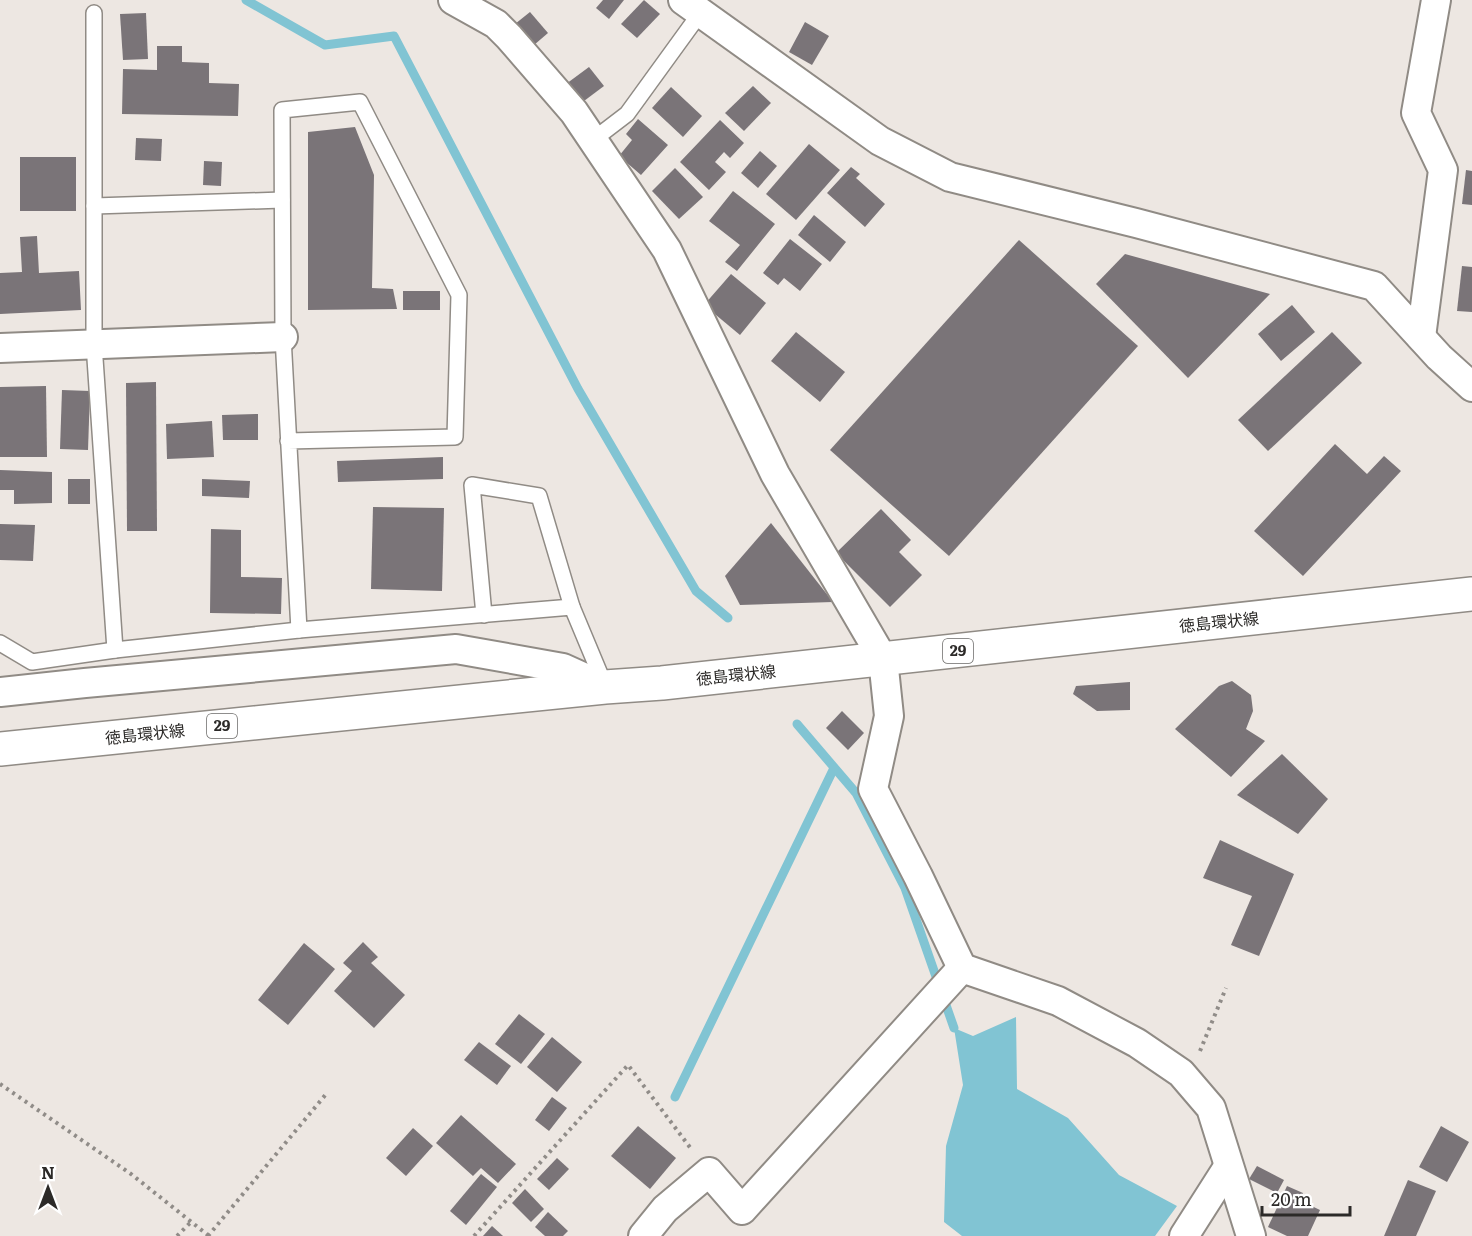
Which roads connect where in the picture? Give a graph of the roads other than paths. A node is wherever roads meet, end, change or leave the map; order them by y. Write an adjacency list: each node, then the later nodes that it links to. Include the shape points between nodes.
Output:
1 (453, 0): 5 (street, via 496,24 574,112)
2 (1436, 0): 9 (street, via 1416,113 1443,170)
3 (692, 6): 5 (lane, via 627,114); 9 (street, via 880,141 950,177 1374,286)
4 (94, 13): 7 (lane)
5 (593, 140): 20 (street, via 667,250 775,474)
6 (282, 200): 7 (lane); 8 (lane); 13 (lane, via 282,110 360,102 459,295 455,437)
7 (94, 206): 10 (lane)
8 (283, 336): 10 (street); 13 (lane)
9 (1421, 337): 12 (street)
10 (94, 344): 11 (street); 19 (lane)
11 (0, 348)
12 (1472, 387)
13 (288, 441): 17 (lane)
14 (1472, 594): 20 (main road, 徳島環状線 / 29)
15 (572, 607): 16 (lane); 16 (lane, via 539,496 472,485); 21 (lane)
16 (484, 615): 17 (lane)
17 (299, 630): 19 (lane)
18 (0, 643): 19 (lane, via 32,662)
19 (116, 650)
20 (883, 659): 21 (main road, 徳島環状線 / 29); 24 (street, via 889,716 873,789)
21 (605, 687): 22 (street, via 563,668 456,650); 23 (main road, 徳島環状線 / 29)
22 (0, 692)
23 (0, 749)
24 (962, 968): 25 (street, via 1058,1001 1137,1042 1182,1073 1211,1108); 26 (street, via 742,1210 709,1172 664,1209)
25 (1228, 1167): 27 (street); 28 (street)
26 (643, 1236)
27 (1184, 1236)
28 (1251, 1236)

